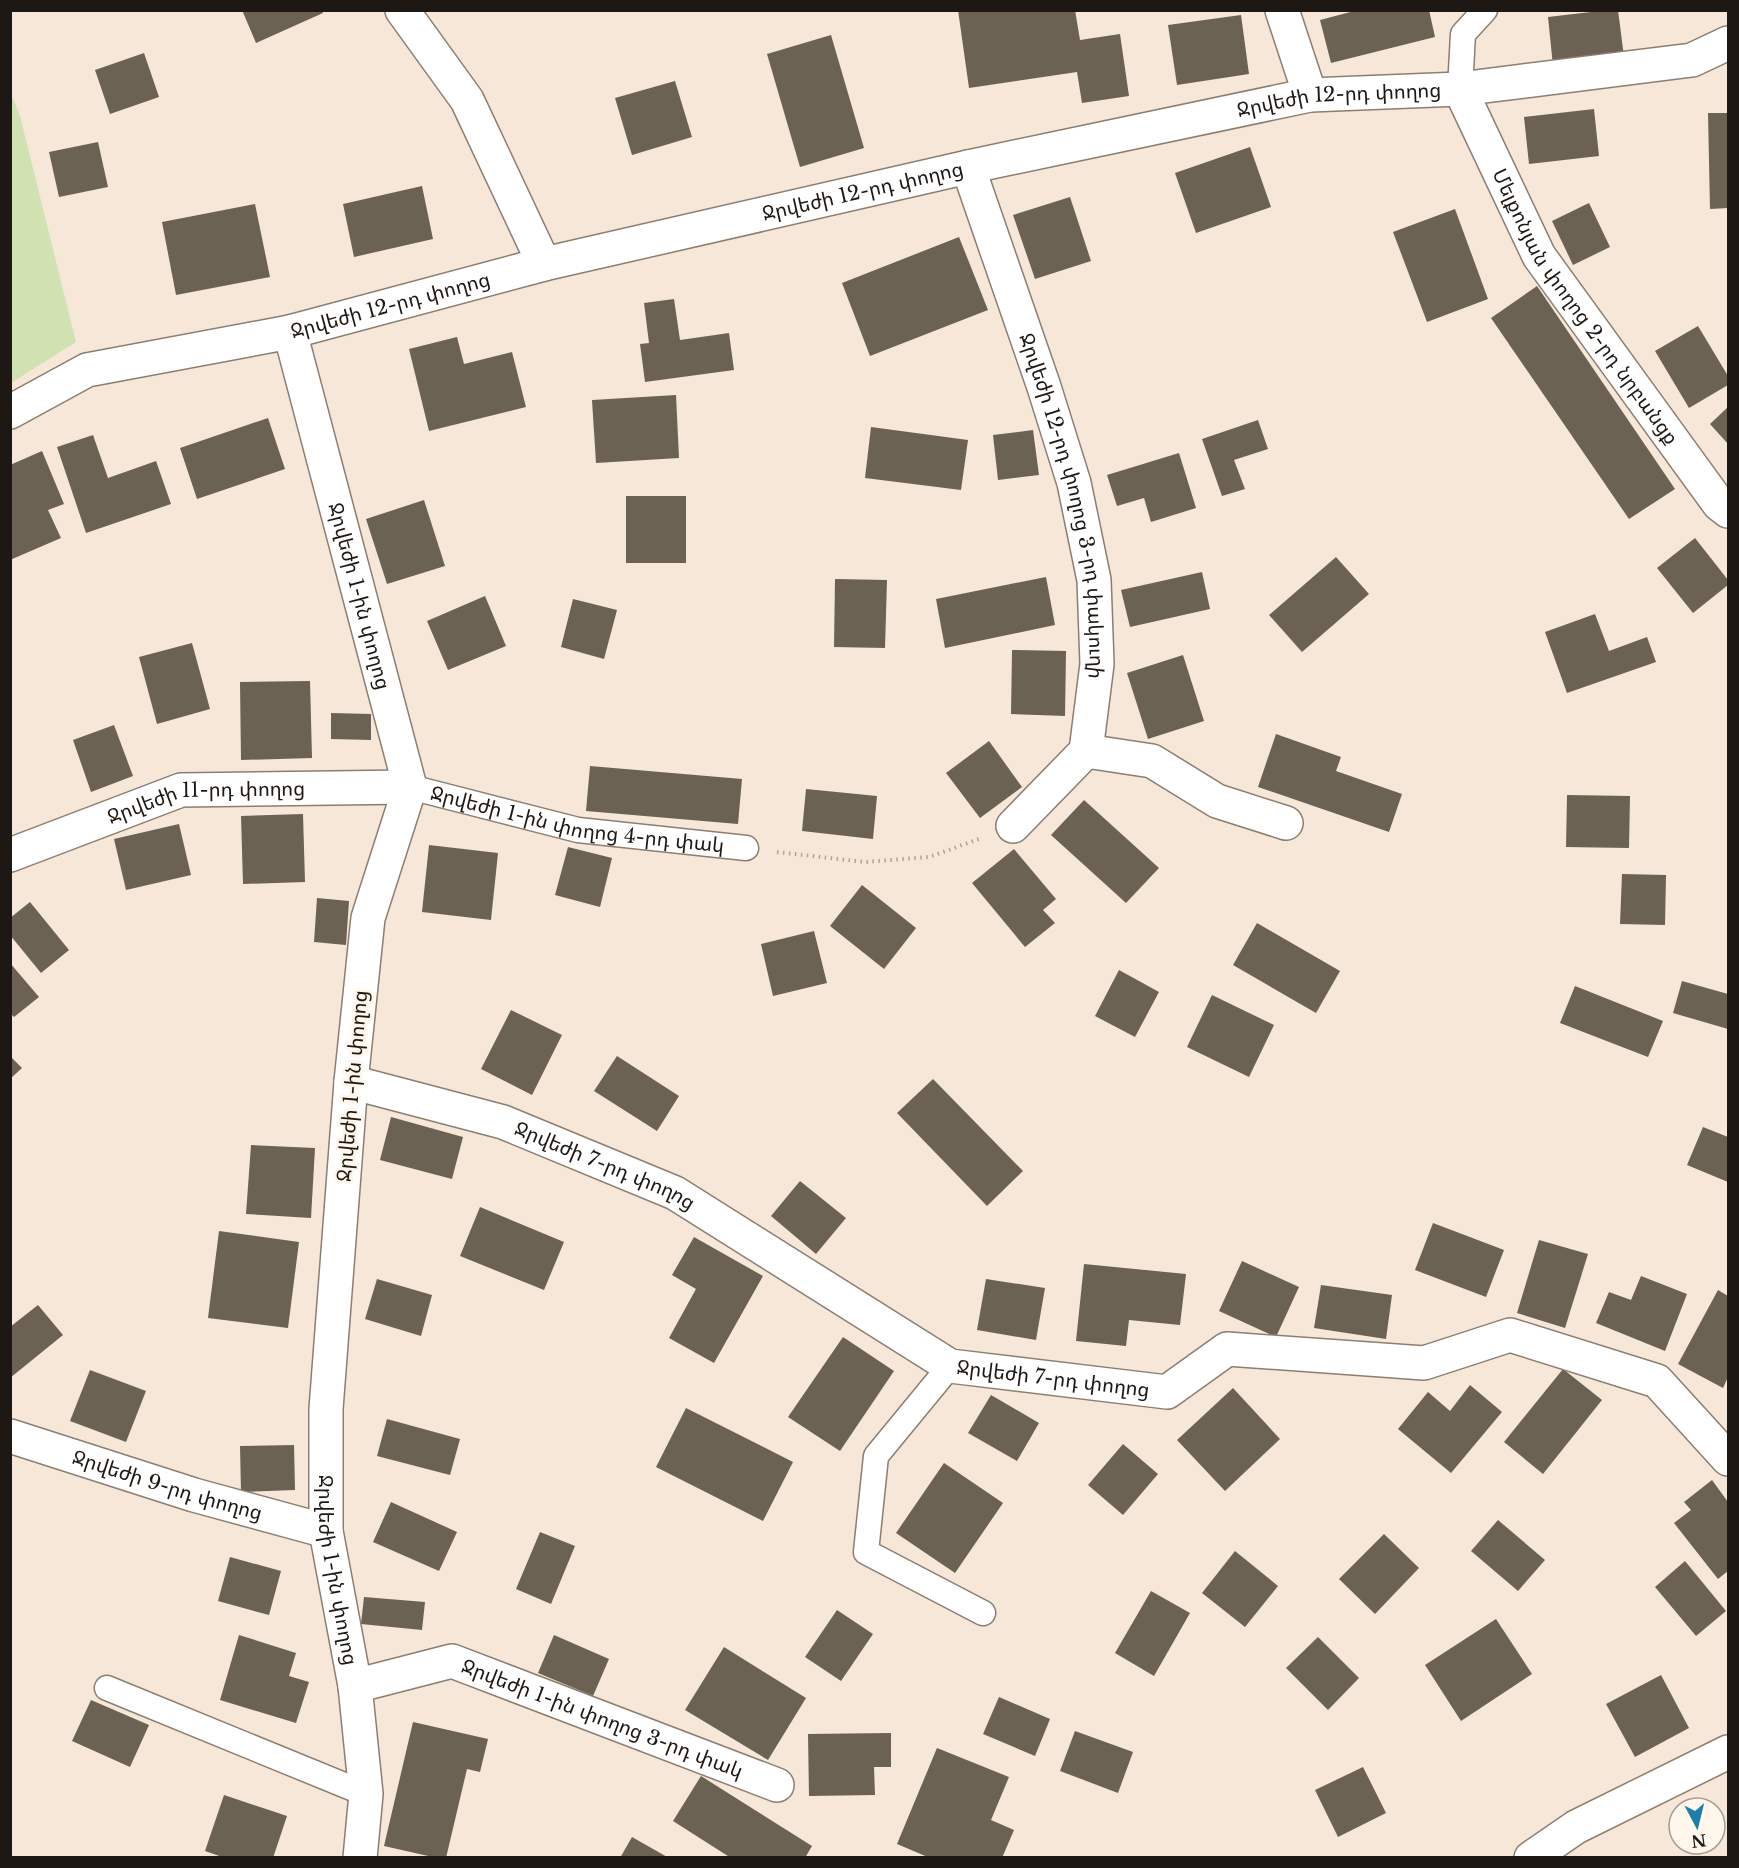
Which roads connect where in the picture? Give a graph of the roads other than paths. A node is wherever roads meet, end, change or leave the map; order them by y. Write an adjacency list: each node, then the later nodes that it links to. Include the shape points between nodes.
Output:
1 (402, 10): 8 (street, via 467,100)
2 (1282, 10): 6 (street)
3 (1485, 10): 5 (lane, via 1463,34)
4 (1728, 43): 5 (street, Ջրվեժի 12-րդ փողոց, via 1692,60)
5 (1460, 89): 6 (street, Ջրվեժի 12-րդ փողոց); 11 (street, Մելքոնյան փողոց 2-րդ նրբանցք, via 1539,256)
6 (1310, 95): 7 (street, Ջրվեժի 12-րդ փողոց)
7 (968, 167): 8 (street, Ջրվեժի 12-րդ փողոց); 12 (street, Ջրվեժի 12-րդ փողոց 3-րդ փակուղի, via 1074,483 1094,580 1097,664)
8 (544, 264): 9 (street, Ջրվեժի 12-րդ փողոց)
9 (290, 332): 10 (street, Ջրվեժի 12-րդ փողոց, via 87,370); 13 (street, Ջրվեժի 1-ին փողոց)
10 (10, 412)
11 (1728, 512)
12 (1086, 751): 14 (street, via 1152,761 1217,801); 15 (street)
13 (410, 787): 16 (lane, Ջրվեժի 1-ին փողոց 4-րդ փակ, via 578,830); 17 (street, Ջրվեժի 11-րդ փողոց, via 181,790); 18 (street, Ջրվեժի 1-ին փողոց, via 368,918)
14 (1286, 823)
15 (1013, 826)
16 (746, 848)
17 (10, 855)
18 (351, 1082): 19 (street, Ջրվեժի 7-րդ փողոց, via 503,1122 675,1193); 22 (street, Ջրվեժի 1-ին փողոց, via 326,1409)
19 (950, 1366): 21 (street, Ջրվեժի 7-րդ փողոց, via 1167,1392 1227,1349 1424,1364 1510,1335 1657,1381); 23 (lane, via 876,1456 866,1552)
20 (10, 1436): 22 (street, Ջրվեժի 9-րդ փողոց, via 194,1495)
21 (1728, 1459)
22 (326, 1531): 24 (street, Ջրվեժի 1-ին փողոց)
23 (983, 1613)
24 (356, 1686): 27 (street, Ջրվեժի 1-ին փողոց 3-րդ փակ, via 452,1661); 28 (street, Ջրվեժի 1-ին փողոց)
25 (107, 1688): 28 (lane)
26 (1728, 1752): 30 (street, via 1576,1827)
27 (777, 1785)
28 (366, 1794): 29 (street, Ջրվեժի 1-ին փողոց)
29 (360, 1857)
30 (1531, 1857)

